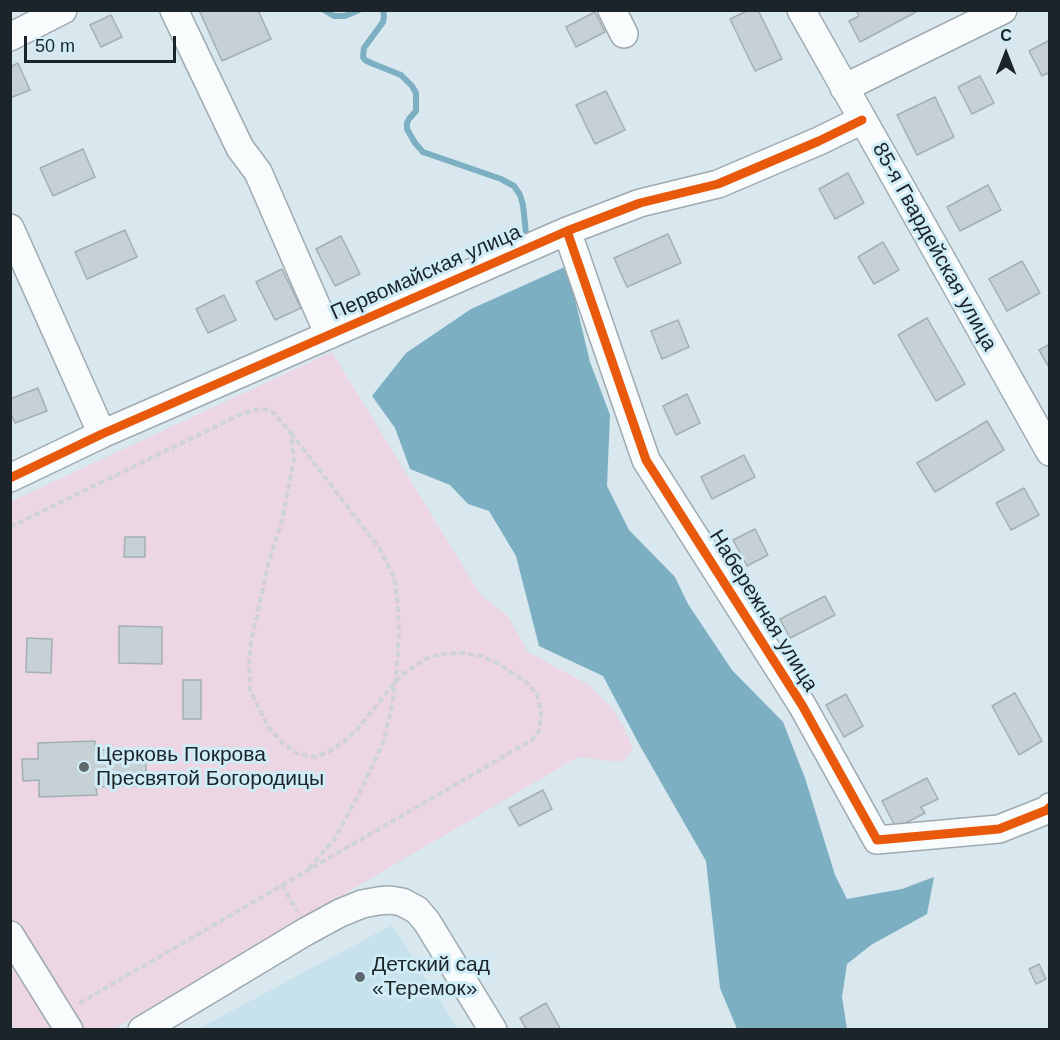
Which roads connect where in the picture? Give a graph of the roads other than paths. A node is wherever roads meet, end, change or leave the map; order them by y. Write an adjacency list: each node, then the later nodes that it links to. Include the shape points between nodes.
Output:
1 (63, 10): 5 (street)
2 (174, 10): 10 (street, via 240,148 258,172)
3 (801, 10): 6 (street, 85-я Гвардейская улица)
4 (1003, 10): 6 (street)
5 (10, 37)
6 (844, 88): 7 (street, 85-я Гвардейская улица)
7 (862, 120): 9 (street, Первомайская улица, via 718,184 640,203); 12 (street, 85-я Гвардейская улица)
8 (10, 228): 11 (street)
9 (567, 231): 10 (street, Первомайская улица); 14 (street, Набережная улица, via 646,460 802,705 877,840 999,830)
10 (330, 335): 11 (street, Первомайская улица)
11 (102, 434): 13 (street, Первомайская улица)
12 (1050, 452)
13 (10, 478)
14 (1050, 807)
15 (10, 935): 16 (street)
16 (64, 1022)
17 (142, 1029): 18 (street, via 340,913 362,904 390,900 417,910 427,922)
18 (493, 1029)

